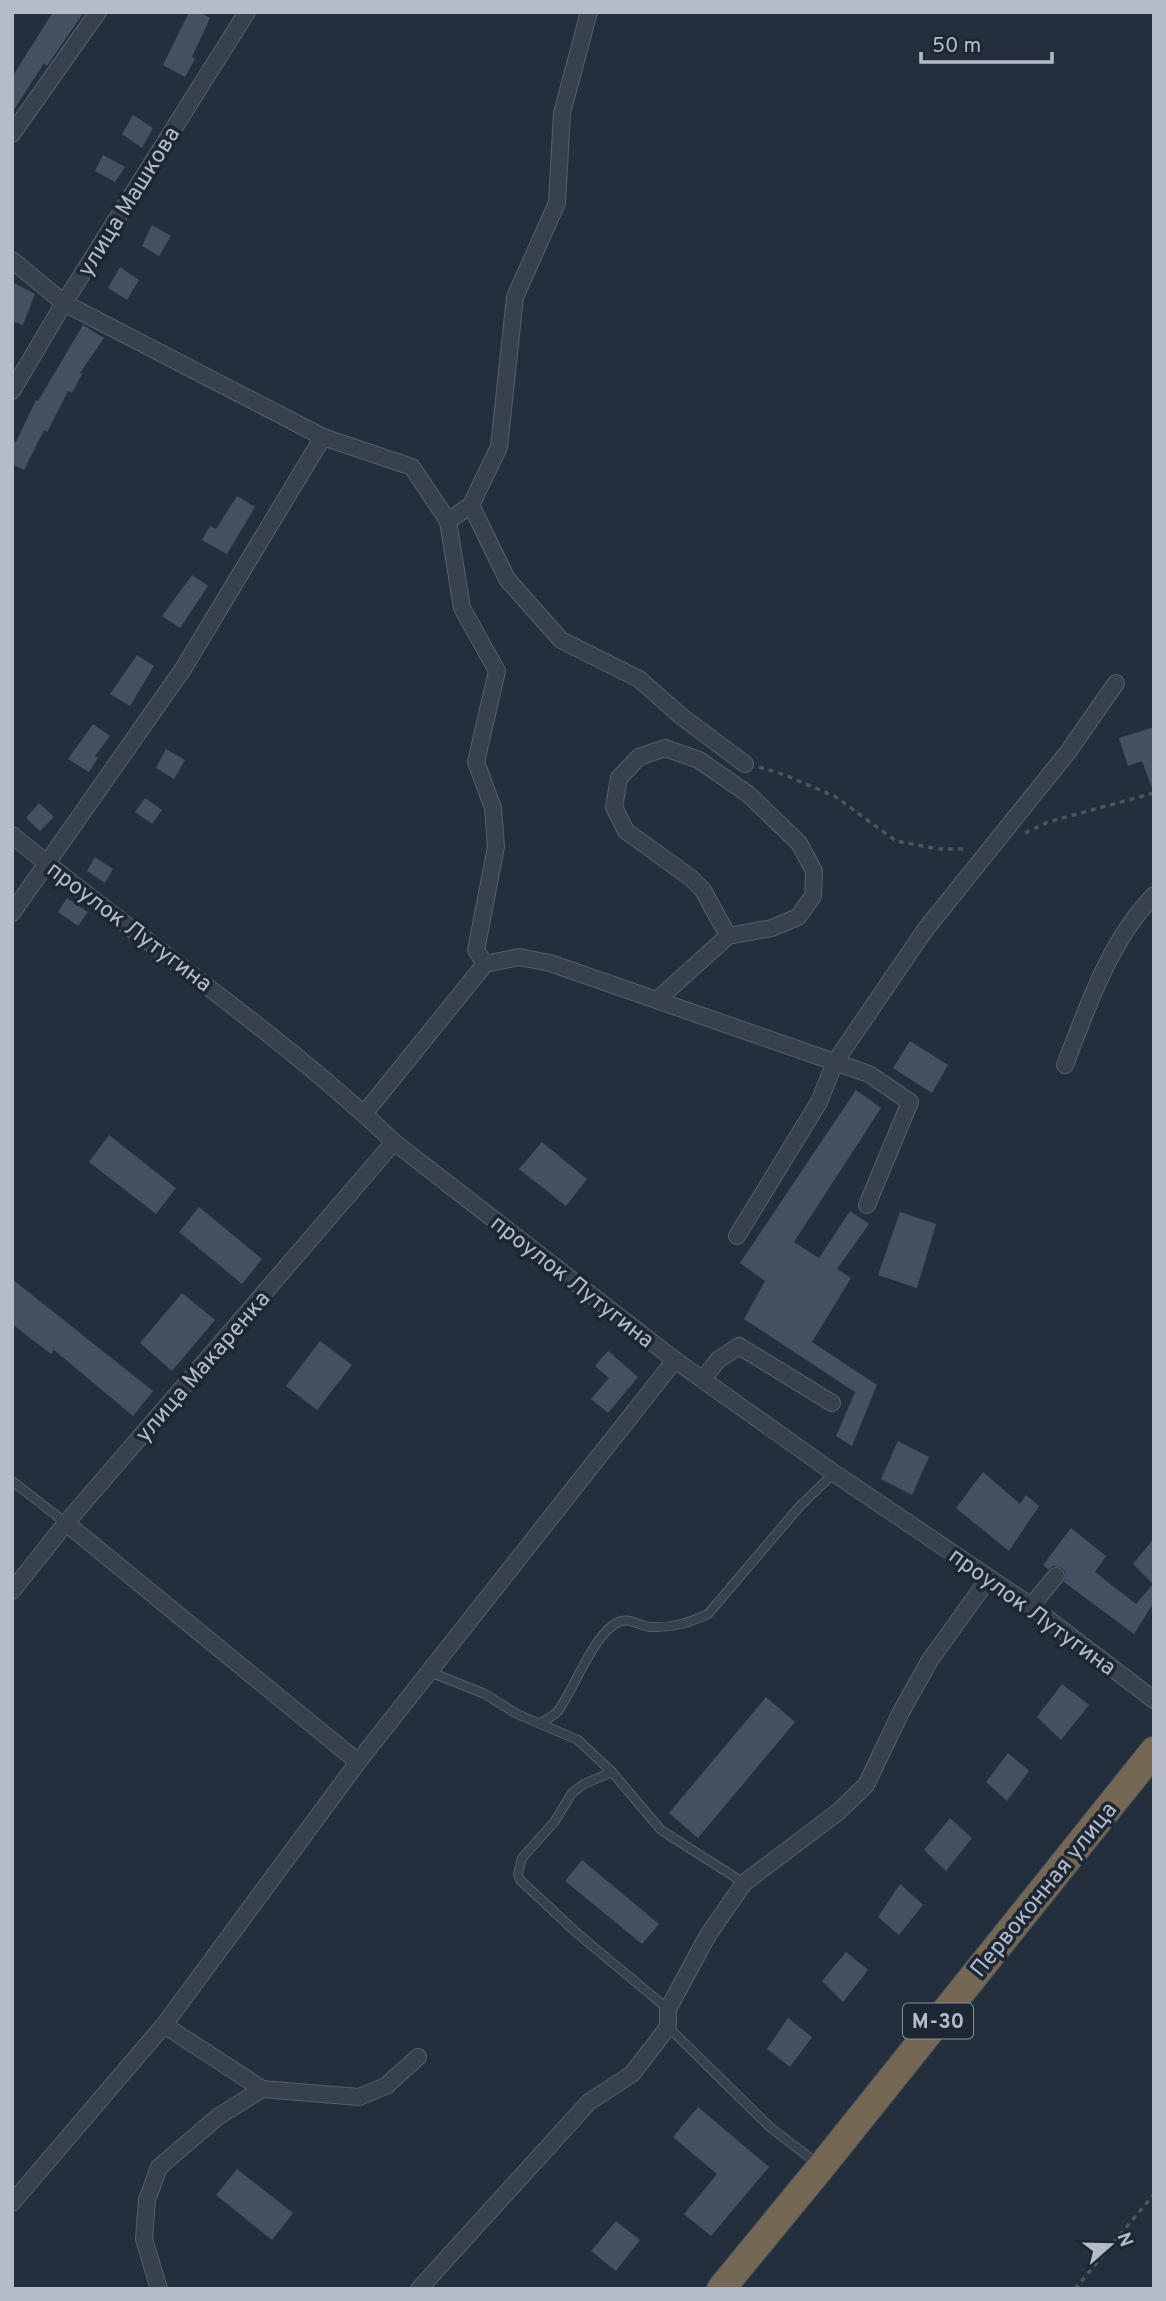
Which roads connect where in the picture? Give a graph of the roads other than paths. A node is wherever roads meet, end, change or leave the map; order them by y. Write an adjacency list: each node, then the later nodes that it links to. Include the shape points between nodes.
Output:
1 (98, 12): 4 (street)
2 (247, 12): 6 (street, улица Машкова)
3 (589, 12): 9 (street, via 562,113 557,203 515,297 499,447)
4 (12, 134)
5 (12, 260): 6 (street)
6 (64, 303): 7 (street, улица Машкова); 8 (street)
7 (12, 391)
8 (323, 437): 10 (street, via 412,467); 14 (street, via 183,669)
9 (471, 505): 10 (street); 12 (street, via 507,579 561,640 639,679)
10 (448, 521): 18 (street, via 463,608 496,671 476,762 493,808 496,847 476,950)
11 (1116, 683): 20 (street, via 1068,752 925,930)
12 (745, 764)
13 (12, 835): 14 (street, проулок Лутугина)
14 (47, 863): 16 (street); 22 (street, проулок Лутугина, via 227,999)
15 (1154, 895): 21 (street, via 1102,971)
16 (12, 912)
17 (728, 936): 17 (street, via 703,890 626,831 614,807 619,778 639,757 665,748 699,760 748,794 799,843 814,871 813,896 798,917 772,928); 19 (street)
18 (485, 964): 19 (street, via 519,957 550,963); 22 (street)
19 (657, 1000): 20 (street)
20 (835, 1062): 24 (street, via 869,1073 910,1102); 25 (street, via 819,1102)
21 (1065, 1065)
22 (365, 1114): 23 (street, проулок Лутугина)
23 (394, 1142): 26 (street, проулок Лутугина); 31 (street, улица Макаренка)
24 (867, 1205)
25 (737, 1236)
26 (675, 1360): 27 (street, проулок Лутугина); 36 (street)
27 (703, 1378): 28 (street, via 739,1346); 29 (street, проулок Лутугина)
28 (832, 1404)
29 (834, 1473): 33 (street, проулок Лутугина); 38 (lane, via 708,1614 673,1627 627,1620 603,1633 556,1713)
30 (12, 1481): 31 (lane)
31 (66, 1523): 34 (street, улица Макаренка); 40 (street)
32 (1056, 1576): 35 (street)
33 (989, 1578): 35 (street, проулок Лутугина); 42 (street, via 930,1660 866,1784 838,1812)
34 (12, 1591)
35 (1031, 1606): 37 (street, проулок Лутугина)
36 (430, 1672): 38 (lane); 40 (street)
37 (1154, 1700)
38 (540, 1723): 41 (lane, via 578,1740)
39 (1154, 1751): 48 (highway, Первоконная улица / М-30)
40 (358, 1762): 44 (street)
41 (612, 1772): 42 (lane, via 661,1830); 43 (lane, via 572,1793 555,1821 522,1858 518,1874 578,1934)
42 (744, 1883): 43 (street, via 708,1935)
43 (668, 2010): 45 (street)
44 (164, 2025): 47 (street); 49 (street)
45 (668, 2027): 48 (lane, via 771,2128); 51 (street, via 632,2074 589,2102)
46 (418, 2057): 47 (street, via 386,2087 359,2097)
47 (262, 2089): 50 (street, via 219,2116 159,2167 147,2200 144,2239)
48 (821, 2167): 52 (highway, Первоконная улица / М-30)
49 (12, 2203)
50 (159, 2289)
51 (419, 2289)
52 (721, 2289)

